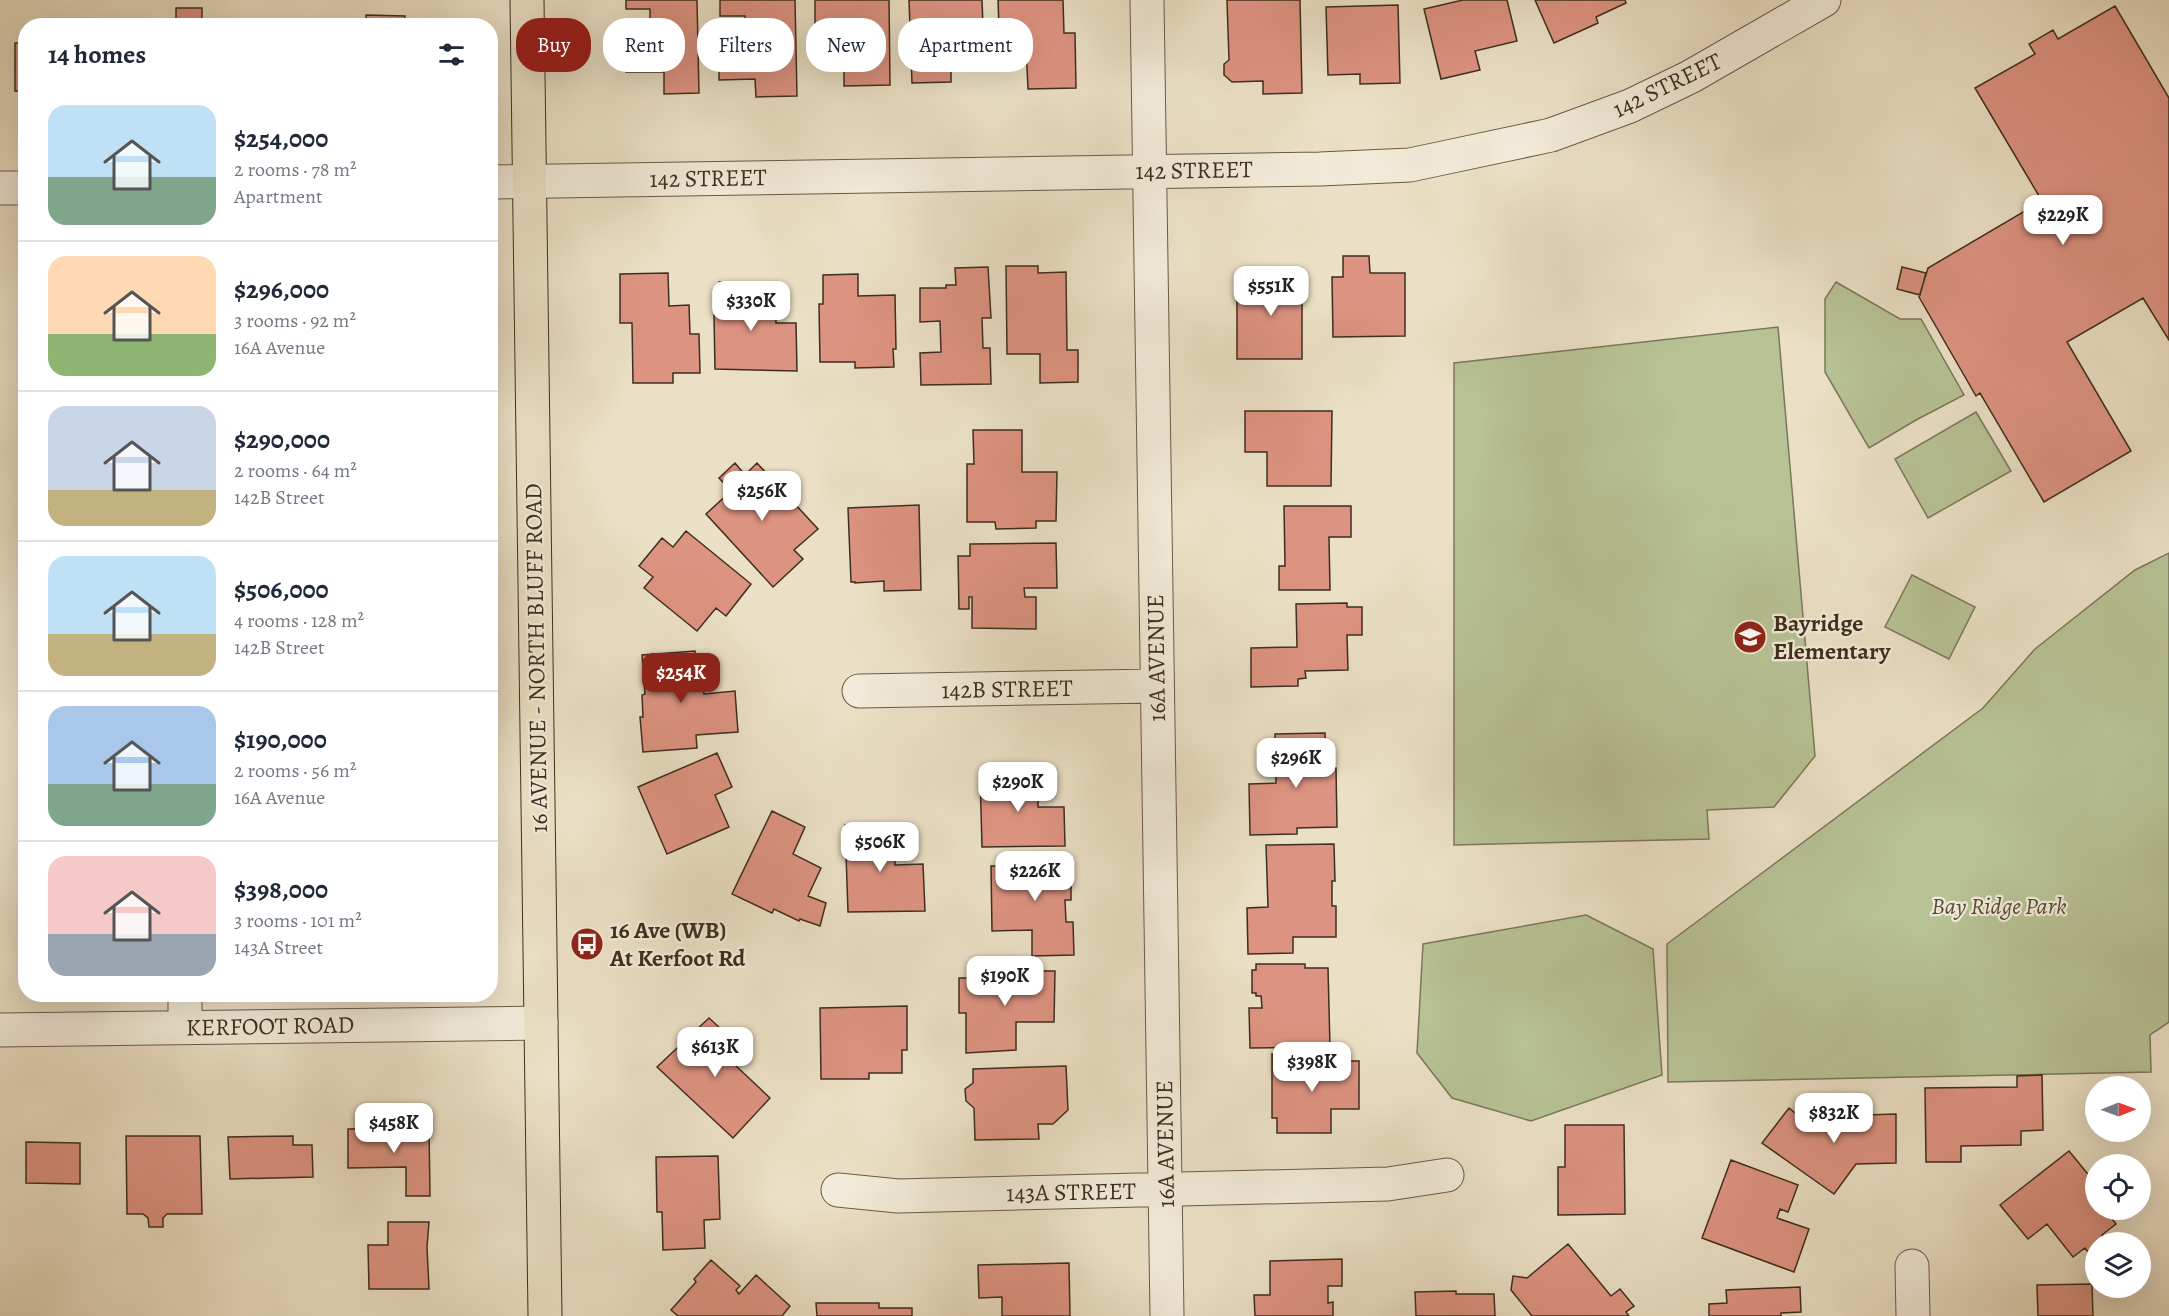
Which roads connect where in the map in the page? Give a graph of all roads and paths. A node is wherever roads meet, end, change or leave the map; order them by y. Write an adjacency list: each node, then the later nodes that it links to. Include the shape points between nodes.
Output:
1 (527, 0): 5 (main road, 16 AVENUE - NORTH BLUFF ROAD)
2 (1147, 0): 4 (street, 16A AVENUE)
3 (1824, 0): 4 (street, 142 STREET, via 1690,77 1630,106 1551,135 1410,165)
4 (1149, 170): 5 (street, 142 STREET); 9 (street, 16A AVENUE)
5 (530, 181): 6 (street, 142 STREET); 12 (main road, 16 AVENUE - NORTH BLUFF ROAD)
6 (498, 182)
7 (0, 188): 8 (street)
8 (18, 188)
9 (1156, 686): 10 (street, 142B STREET); 16 (street, 16A AVENUE)
10 (858, 691)
11 (185, 1002): 13 (street)
12 (541, 1023): 13 (street, KERFOOT ROAD); 19 (main road, 16 AVENUE - NORTH BLUFF ROAD)
13 (185, 1027): 14 (street, KERFOOT ROAD)
14 (0, 1030)
15 (1447, 1175): 16 (street, 143A STREET, via 1389,1184)
16 (1166, 1189): 17 (street, 143A STREET, via 898,1196); 20 (street, 16A AVENUE)
17 (838, 1190)
18 (1912, 1266): 21 (street)
19 (545, 1316)
20 (1167, 1316)
21 (1913, 1316)

